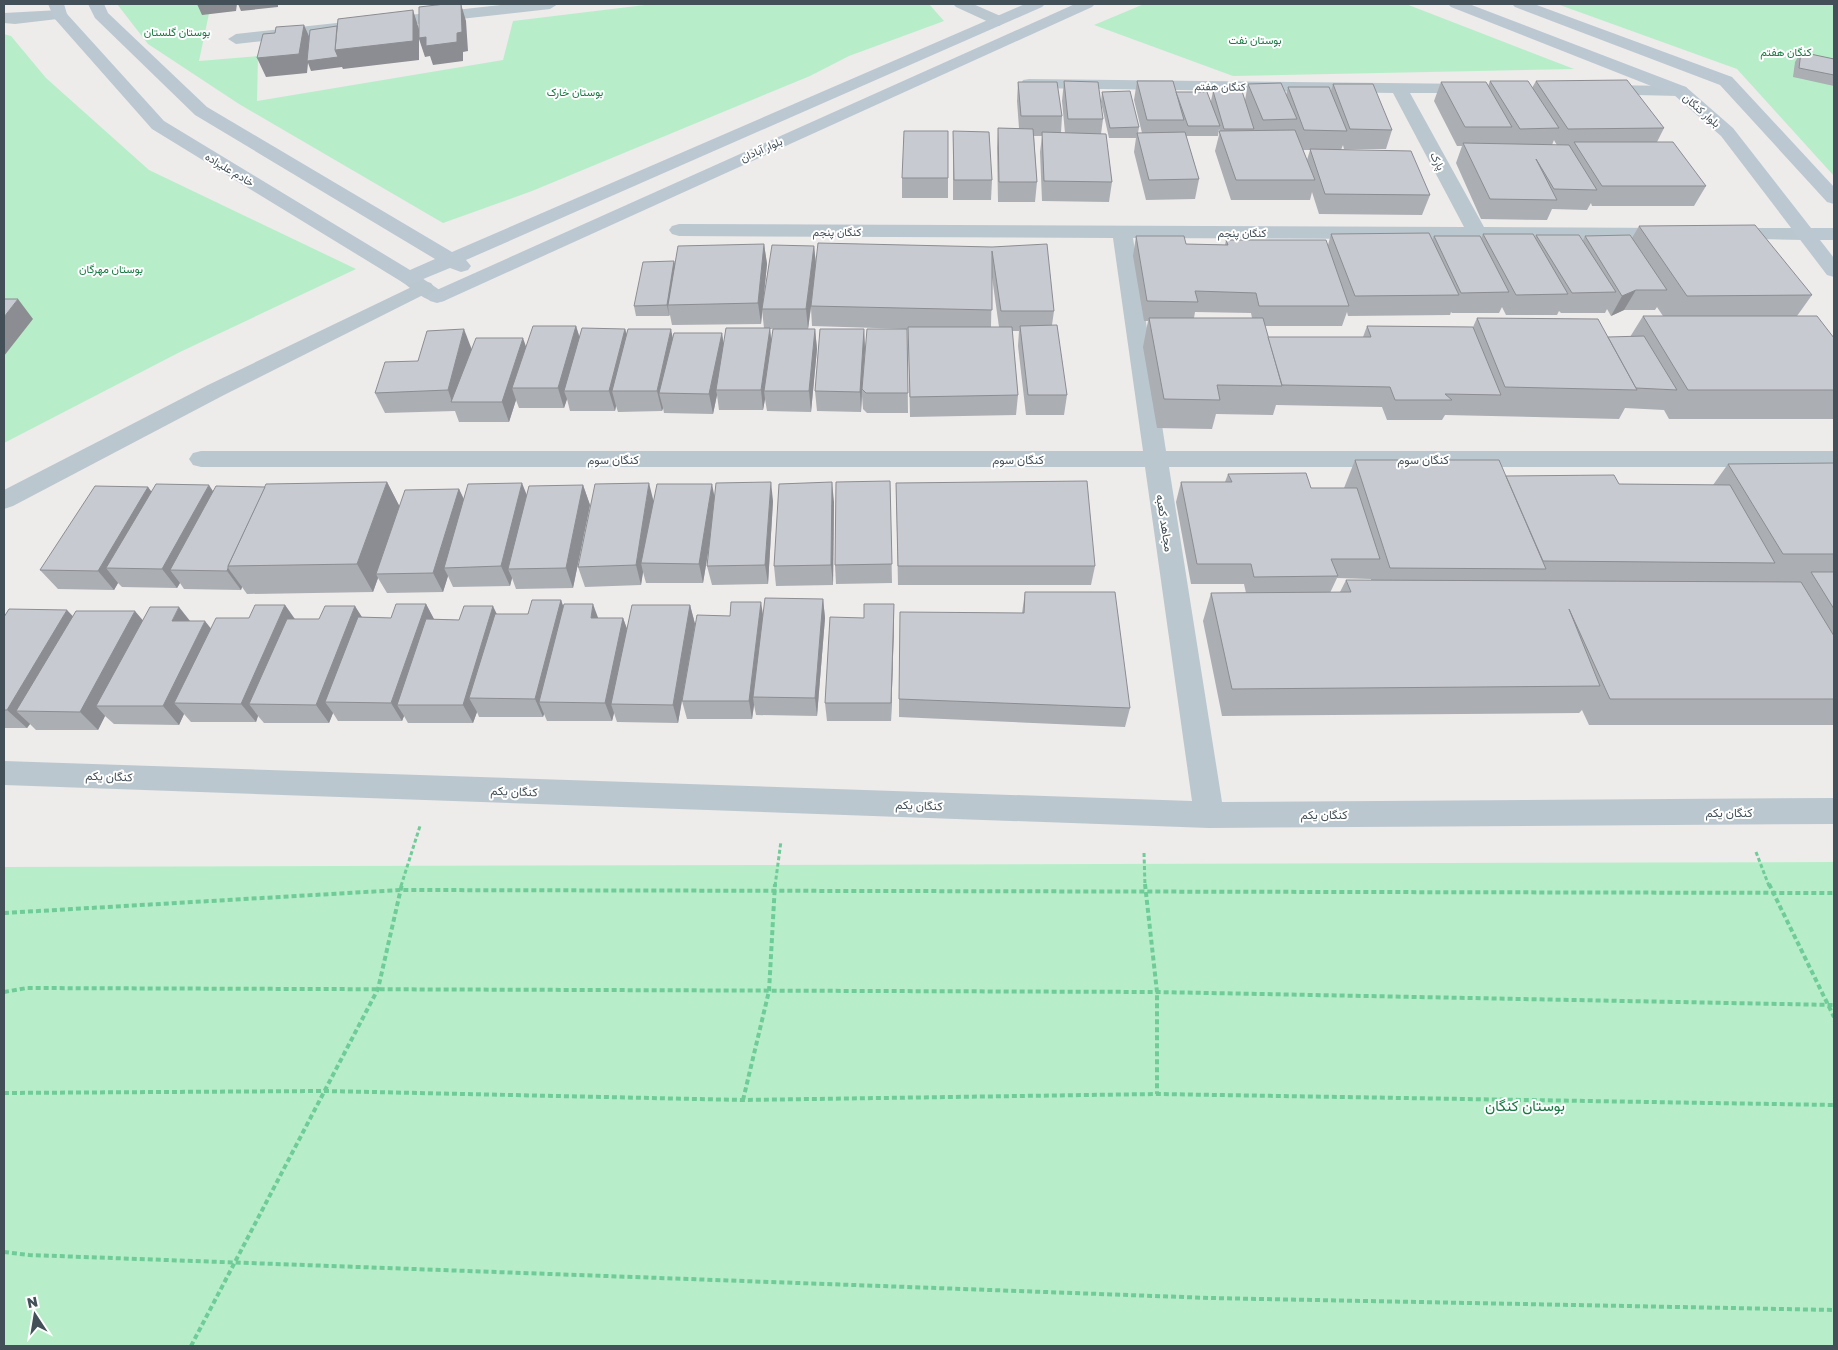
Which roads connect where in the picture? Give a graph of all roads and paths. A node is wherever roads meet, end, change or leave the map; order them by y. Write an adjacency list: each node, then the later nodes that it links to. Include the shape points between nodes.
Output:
1 (96, 4): 24 (main road, via 101,15 201,111)
2 (550, 4): 12 (street)
3 (961, 4): 10 (street)
4 (1037, 4): 10 (main road, بلوار آبادان)
5 (1087, 4): 11 (main road, بلوار آبادان)
6 (1456, 4): 17 (main road, بلوار کنگان)
7 (1520, 4): 18 (main road, via 1726,81)
8 (58, 9): 9 (street, via 15,19); 27 (main road, خادم علیزاده, via 158,125)
9 (4, 18)
10 (999, 21): 11 (main road); 24 (main road, بلوار آبادان)
11 (1023, 32): 26 (main road, بلوار آبادان)
12 (236, 39)
13 (1029, 84): 14 (street, کنگان هفتم)
14 (1399, 88): 15 (street, کنگان هفتم); 21 (street, پارک)
15 (1496, 89)
16 (1583, 90): 17 (street)
17 (1680, 91): 22 (main road, بلوار کنگان, via 1728,132)
18 (1834, 198)
19 (679, 230): 20 (street, کنگان پنجم)
20 (1122, 232): 21 (street, کنگان پنجم); 29 (street, مجاهد کعبه)
21 (1477, 233): 22 (street, کنگان پنجم)
22 (1804, 234): 23 (main road); 25 (main road, بلوار کنگان)
23 (1834, 234)
24 (450, 258): 26 (main road); 27 (main road, بلوار آبادان)
25 (1834, 271)
26 (476, 277): 27 (main road, بلوار آبادان)
27 (423, 287): 31 (street)
28 (201, 459): 29 (street, کنگان سوم)
29 (1156, 459): 30 (street, کنگان سوم); 38 (street, مجاهد کعبه)
30 (1834, 459)
31 (4, 500)
32 (4, 773): 33 (street, کنگان یکم)
33 (432, 788): 34 (street, کنگان یکم); 39 (path)
34 (787, 801): 36 (street, کنگان یکم); 40 (path)
35 (1834, 811): 37 (street, کنگان یکم)
36 (1142, 812): 38 (street, کنگان یکم); 41 (path)
37 (1739, 812): 38 (street, کنگان یکم); 42 (path)
38 (1209, 815)
39 (400, 890): 40 (path); 44 (path); 45 (path)
40 (774, 890): 41 (path); 46 (path)
41 (1145, 891): 42 (path); 48 (path)
42 (1772, 893): 43 (path); 49 (path)
43 (1834, 893)
44 (4, 913)
45 (378, 989): 46 (path); 47 (path, via 27,988); 52 (path)
46 (769, 991): 48 (path); 55 (path)
47 (4, 992)
48 (1157, 992): 49 (path); 54 (path)
49 (1828, 1004): 50 (path); 51 (path)
50 (1834, 1004)
51 (1834, 1017)
52 (325, 1091): 53 (path); 55 (path); 58 (path)
53 (4, 1093)
54 (1157, 1094): 55 (path); 56 (path)
55 (743, 1100)
56 (1834, 1105)
57 (4, 1252): 58 (path)
58 (234, 1264): 59 (path, via 1210,1298); 60 (path)
59 (1834, 1310)
60 (191, 1346)

